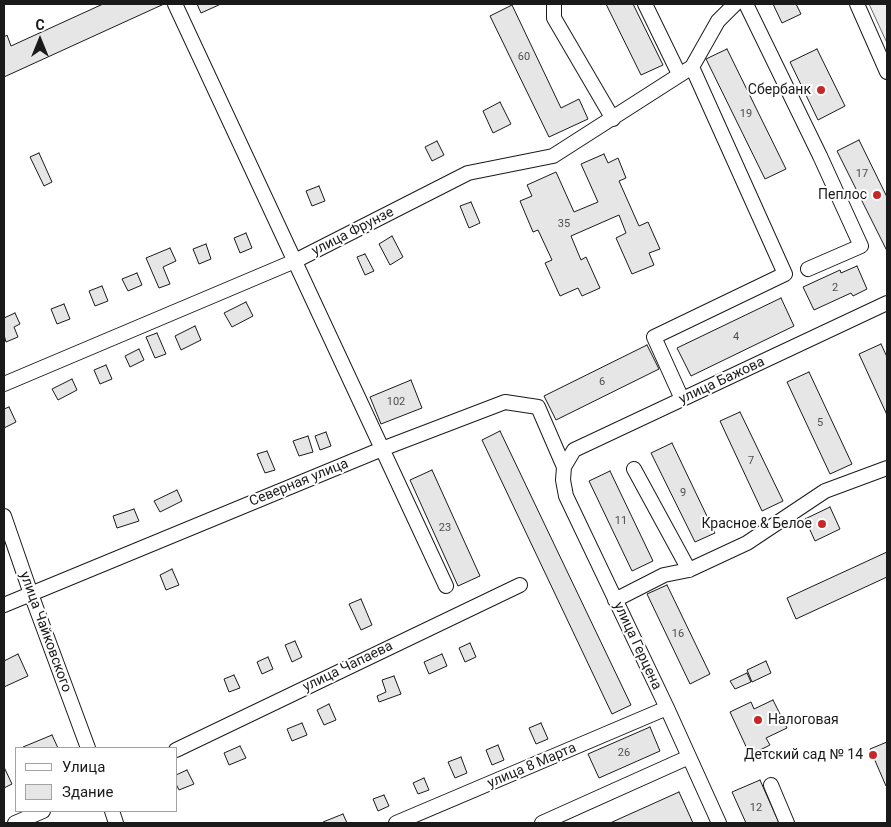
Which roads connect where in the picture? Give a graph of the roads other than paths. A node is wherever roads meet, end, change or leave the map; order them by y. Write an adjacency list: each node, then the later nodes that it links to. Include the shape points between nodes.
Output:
1 (175, 4): 11 (street)
2 (554, 4): 10 (street, via 554,18)
3 (645, 4): 9 (street)
4 (735, 4): 7 (street, via 718,21)
5 (746, 4): 12 (street, via 861,246)
6 (857, 4): 8 (street)
7 (692, 67): 9 (street, улица Фрунзе); 15 (street, via 785,274 654,337)
8 (887, 72)
9 (679, 74): 10 (street, улица Фрунзе)
10 (613, 118): 11 (street, улица Фрунзе, via 553,156 468,174)
11 (295, 261): 14 (street, улица Фрунзе); 16 (street)
12 (808, 269)
13 (887, 303): 15 (street, улица Бажова)
14 (4, 384)
15 (682, 399): 17 (street, улица Бажова, via 574,450)
16 (382, 449): 17 (street, Северная улица, via 505,402 538,407); 23 (street); 24 (street, Северная улица)
17 (564, 467): 25 (street, улица Герцена, via 566,496)
18 (887, 468): 21 (street, via 825,491 747,543)
19 (634, 469): 21 (street)
20 (4, 516): 24 (street, улица Чайковского)
21 (689, 570): 25 (street, via 664,575)
22 (520, 585): 29 (street, улица Чапаева)
23 (446, 586)
24 (31, 594): 26 (street, Северная улица); 28 (street, улица Чайковского)
25 (616, 600): 27 (street, улица Герцена)
26 (4, 605)
27 (667, 708): 30 (street, улица Герцена); 34 (street, улица 8 Марта)
28 (88, 747)
29 (178, 749)
30 (689, 757): 35 (street); 36 (street, улица Герцена)
31 (771, 785): 37 (street)
32 (41, 812): 33 (street)
33 (15, 823)
34 (396, 823)
35 (542, 823)
36 (718, 823)
37 (787, 823)

